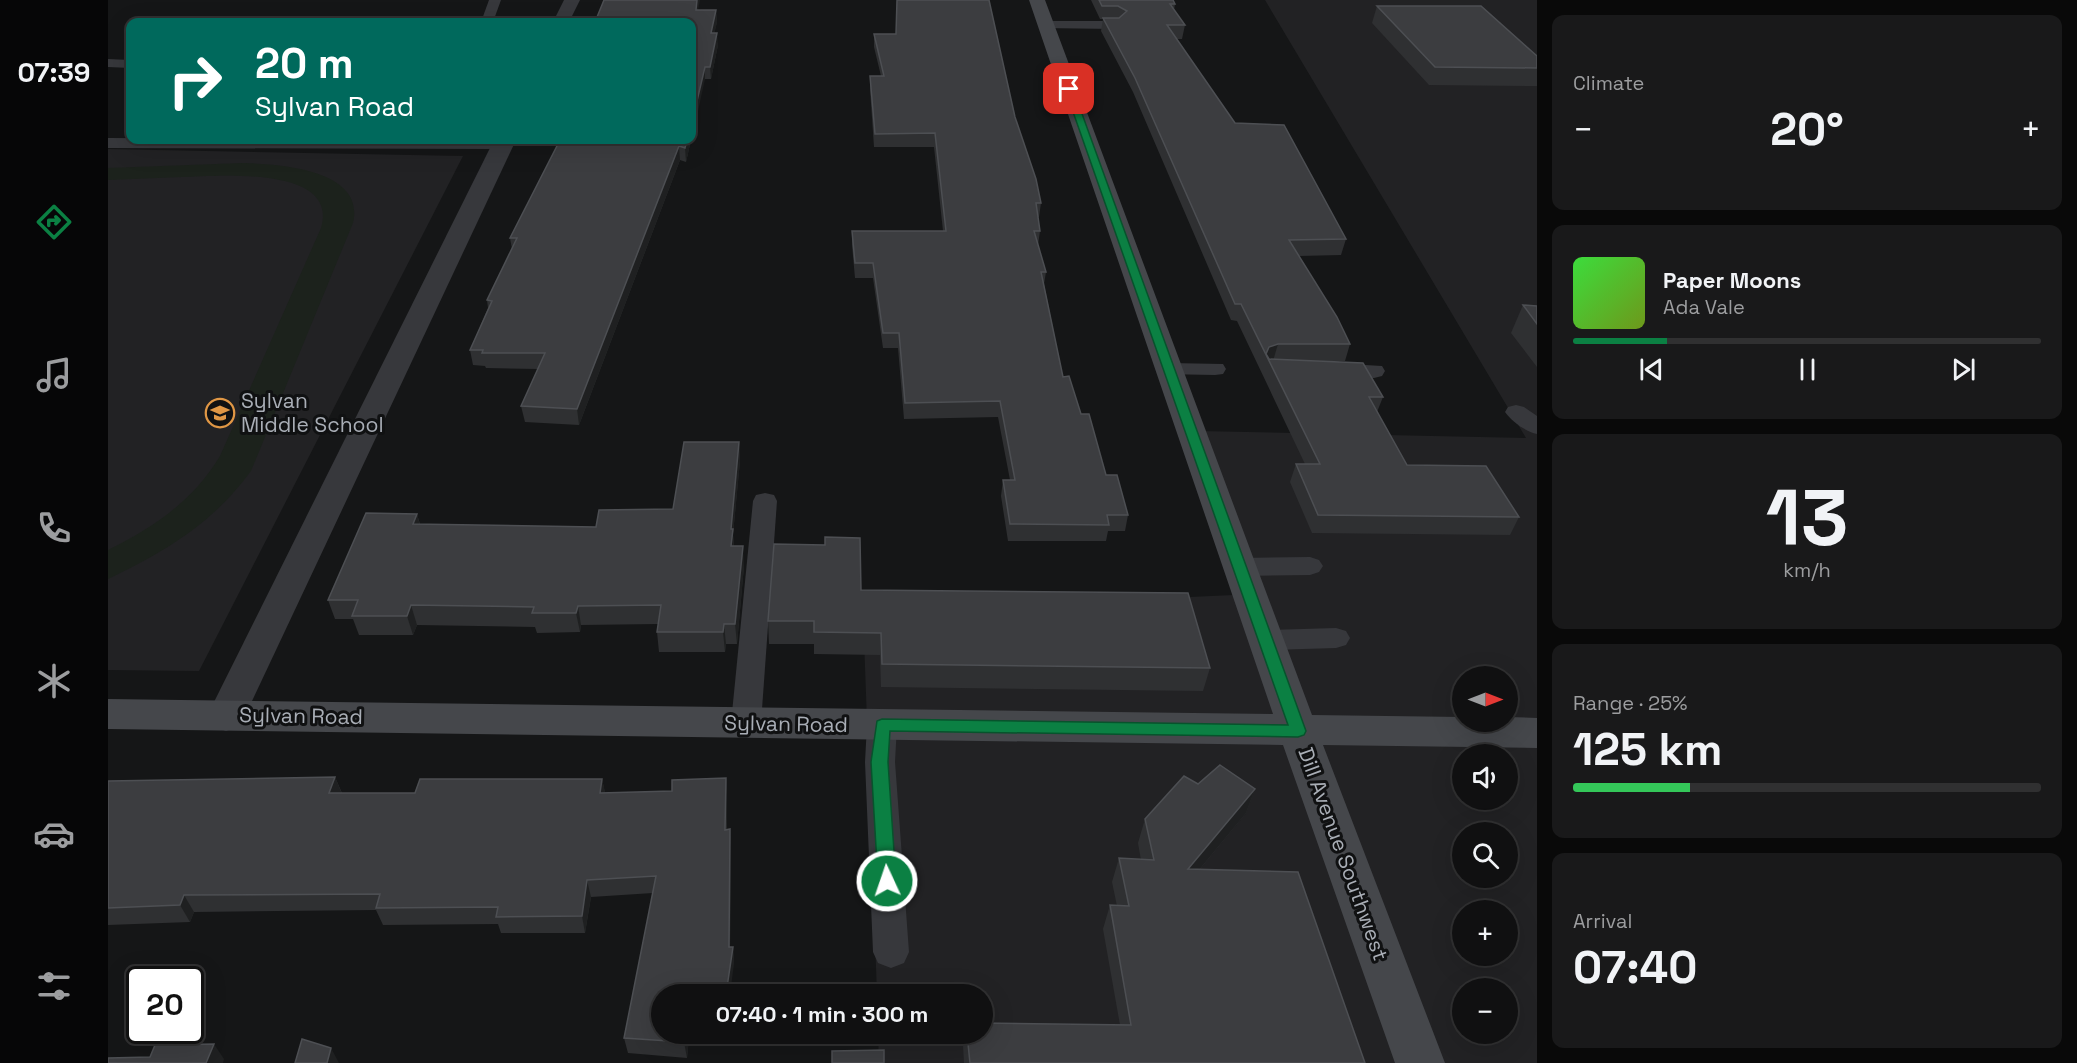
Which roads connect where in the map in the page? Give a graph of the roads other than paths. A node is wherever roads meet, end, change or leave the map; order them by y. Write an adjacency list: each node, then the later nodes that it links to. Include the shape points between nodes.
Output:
1 (495, 0): 4 (lane)
2 (572, 0): 5 (street)
3 (1041, 12): 6 (lane); 12 (main road, Dill Avenue Southwest)
4 (488, 18)
5 (563, 18)
6 (1116, 25)
7 (108, 63): 8 (lane)
8 (126, 64)
9 (108, 143): 10 (lane)
10 (126, 143)
11 (502, 144): 24 (street)
12 (1169, 369): 13 (lane); 20 (main road, Dill Avenue Southwest)
13 (1215, 369)
14 (1308, 370): 15 (lane)
15 (1374, 371)
16 (1516, 412): 17 (lane)
17 (1537, 427)
18 (765, 501): 25 (lane)
19 (1310, 566): 20 (lane)
20 (1239, 567): 22 (main road, Dill Avenue Southwest)
21 (1336, 638): 22 (lane)
22 (1266, 640): 27 (main road, Dill Avenue Southwest)
23 (108, 714): 24 (main road, Sylvan Road)
24 (226, 716): 25 (main road, Sylvan Road)
25 (746, 723): 26 (main road, Sylvan Road)
26 (882, 725): 27 (main road, Sylvan Road); 29 (lane, via 880,762)
27 (1298, 731): 28 (main road, Sylvan Road); 30 (main road, Dill Avenue Southwest)
28 (1537, 733)
29 (891, 952)
30 (1420, 1063)

